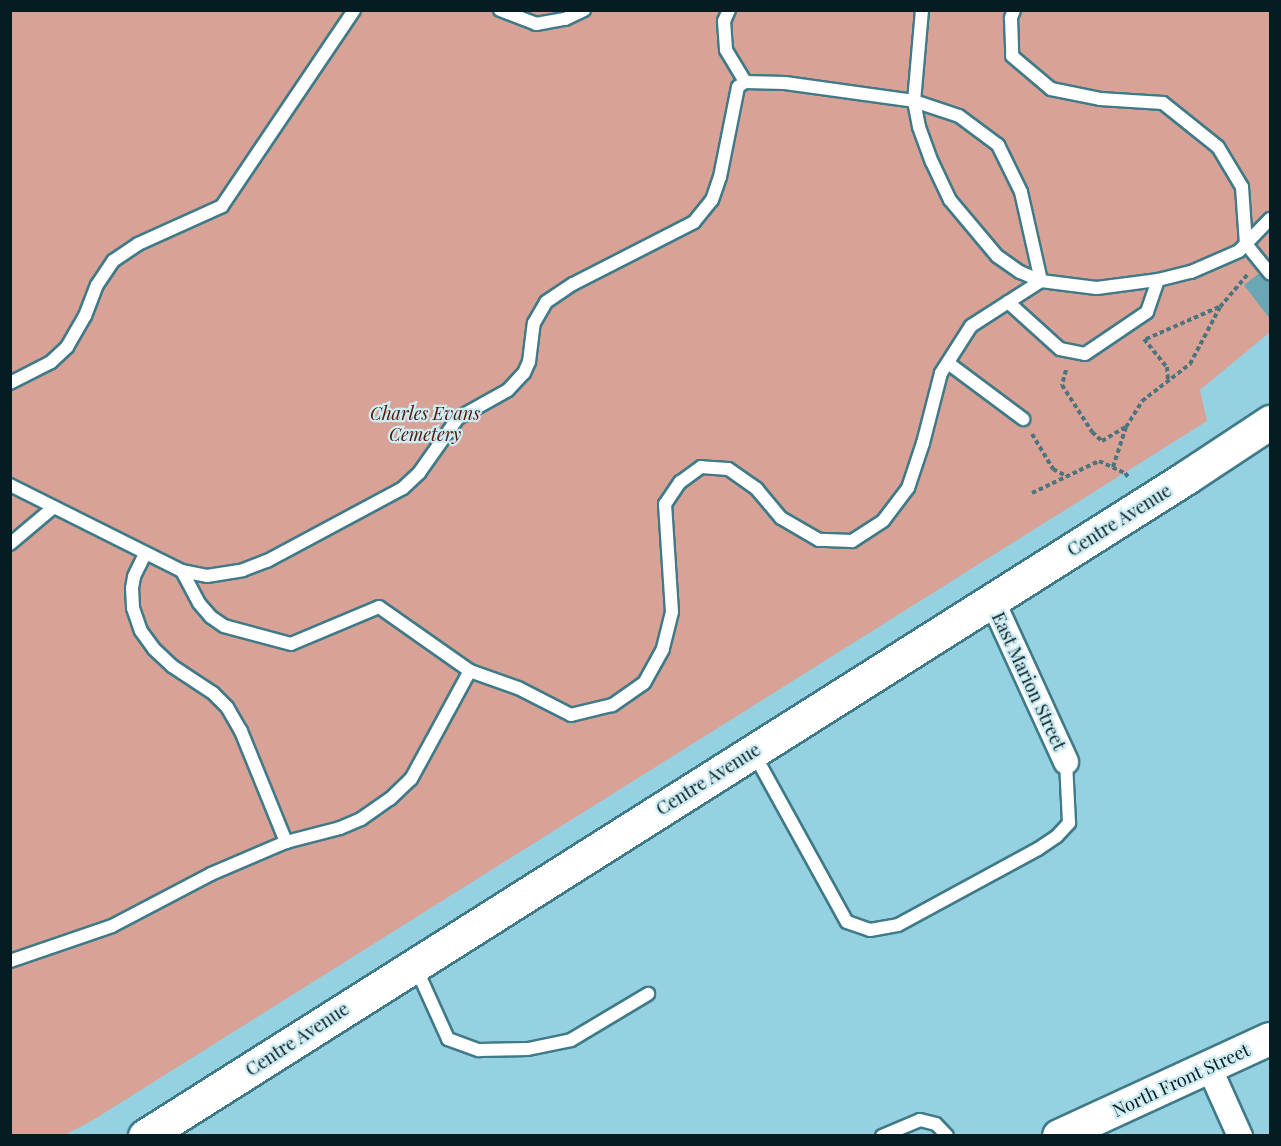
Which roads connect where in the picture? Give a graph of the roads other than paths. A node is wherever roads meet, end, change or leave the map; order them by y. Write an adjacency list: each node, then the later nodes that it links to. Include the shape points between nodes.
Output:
1 (354, 10): 16 (lane, via 222,206 138,244 113,261 67,347 51,362)
2 (500, 10): 3 (lane, via 536,24 565,19)
3 (584, 10)
4 (729, 10): 7 (lane, via 724,21 726,50)
5 (922, 10): 8 (lane)
6 (1014, 10): 10 (lane, via 1012,56 1051,89 1100,99 1163,103 1218,147 1242,187)
7 (745, 82): 8 (lane, via 785,83); 23 (lane, via 738,87 720,177 705,209 683,230 573,284 546,302 534,323 524,373 508,390 458,418 414,479 394,495 267,561 225,575)
8 (914, 101): 13 (lane, via 932,162 950,200 997,256); 13 (lane, via 959,117 998,145 1021,192)
9 (1270, 219): 10 (lane)
10 (1246, 244): 11 (lane); 12 (lane, via 1215,263)
11 (1270, 274)
12 (1158, 280): 13 (lane, via 1097,288); 14 (lane, via 1147,312 1085,354 1060,349)
13 (1041, 281): 14 (lane)
14 (1008, 302): 15 (lane, via 971,326)
15 (948, 363): 17 (lane); 25 (lane, via 941,373 908,488 883,521 852,542 819,540 781,518 756,489 728,469 701,468 680,482 666,504 672,612 663,649 644,683 612,705 572,715 518,688)
16 (10, 383)
17 (1023, 419)
18 (1270, 422): 24 (main road, Centre Avenue)
19 (10, 485): 20 (lane)
20 (54, 507): 21 (lane); 22 (lane)
21 (10, 544)
22 (145, 554): 23 (lane); 28 (lane, via 132,588 133,608 141,632 167,662 227,707 241,731)
23 (182, 571): 25 (lane, via 199,603 224,626 291,644 379,607)
24 (992, 600): 26 (main road, Centre Avenue); 27 (street, East Marion Street)
25 (470, 671): 28 (lane, via 411,779 390,799 351,824)
26 (753, 751): 27 (lane, via 847,922 870,930 898,925 1057,836 1069,823); 30 (main road, Centre Avenue)
27 (1066, 762)
28 (286, 842): 29 (lane, via 211,874 112,926)
29 (10, 961)
30 (414, 964): 31 (lane, via 448,1039 480,1050 528,1049 571,1040); 34 (main road, Centre Avenue)
31 (648, 994)
32 (1270, 1039): 33 (street, North Front Street)
33 (1209, 1067): 37 (street, North Front Street); 38 (street)
34 (145, 1136)
35 (882, 1136): 36 (lane, via 920,1120 936,1124)
36 (947, 1136)
37 (1059, 1136)
38 (1240, 1136)

